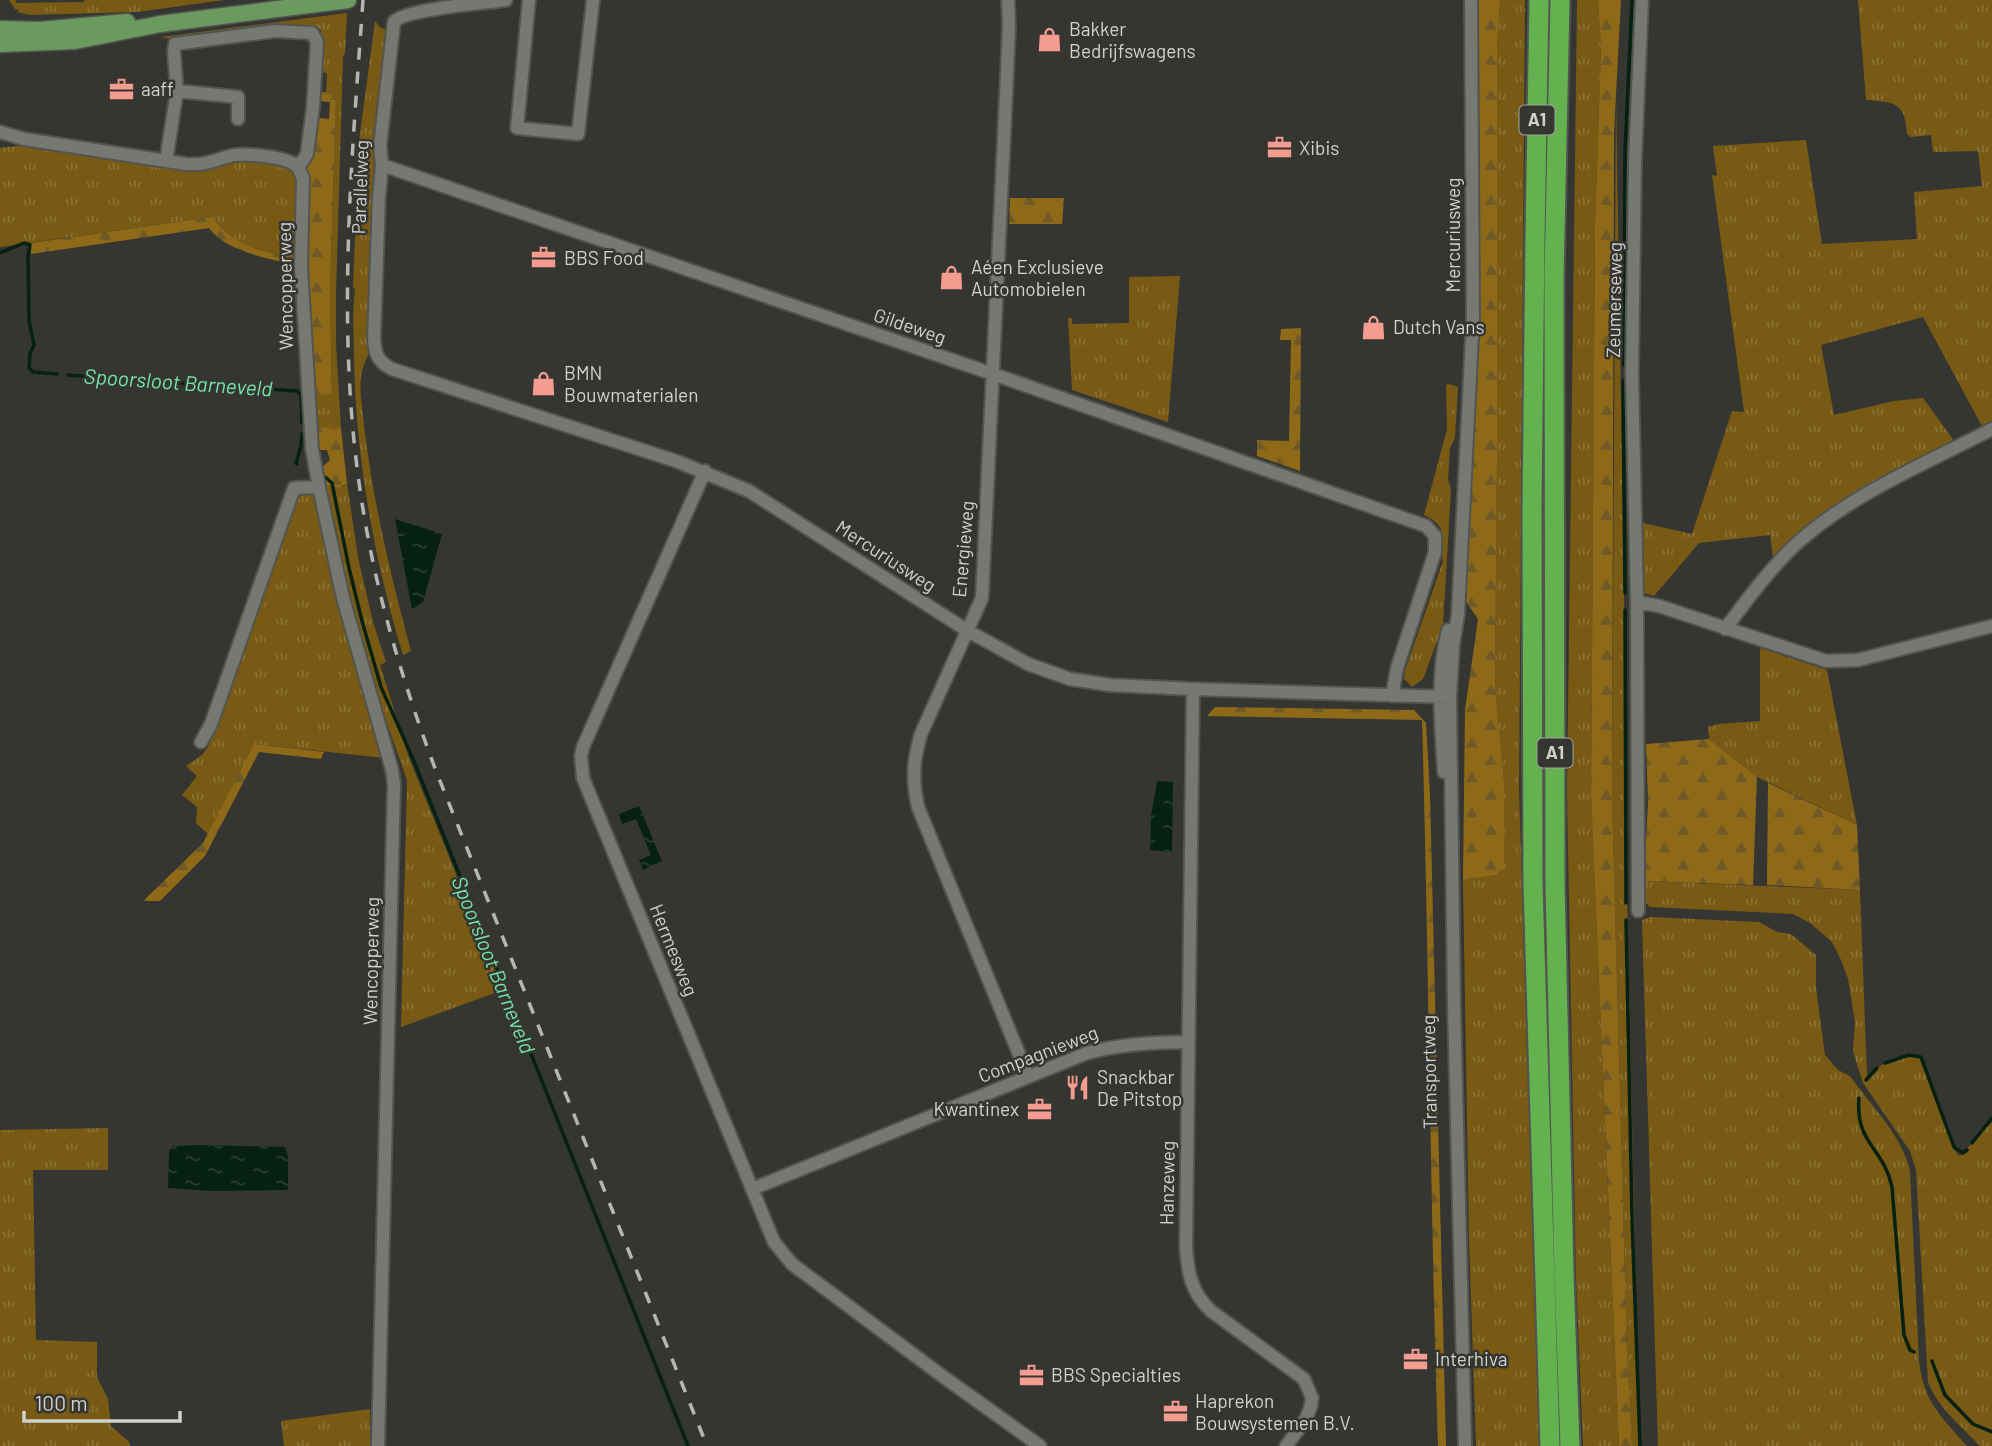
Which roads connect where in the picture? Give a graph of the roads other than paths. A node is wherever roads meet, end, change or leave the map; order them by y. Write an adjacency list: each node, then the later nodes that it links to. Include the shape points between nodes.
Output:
1 (294, 0): 12 (main road, via 121,23)
2 (348, 0): 13 (main road, via 160,24 75,41)
3 (506, 0): 21 (street, Parallelweg, via 397,18 380,146)
4 (529, 0): 5 (street, via 517,128 578,134)
5 (593, 0)
6 (1002, 0): 14 (street, Energieweg)
7 (1008, 0): 14 (street, Energieweg)
8 (1471, 0): 34 (street, Mercuriusweg, via 1473,328 1458,596 1444,647)
9 (1539, 0): 45 (highway, A1, via 1532,870)
10 (1560, 0): 46 (highway, A1, via 1555,885)
11 (1642, 0): 28 (street, Zeumerseweg, via 1632,374)
12 (0, 29)
13 (0, 44)
14 (1007, 74): 24 (street, Energieweg)
15 (177, 91): 16 (street, via 238,97); 20 (street); 22 (street, Wencopperweg, via 173,48 178,42 275,31 312,33 316,37 311,119 306,154)
16 (238, 118)
17 (0, 132): 19 (street)
18 (0, 138): 19 (street)
19 (24, 139): 20 (street)
20 (166, 161): 22 (street, via 203,165 244,154 292,162)
21 (382, 165): 23 (street, Parallelweg, via 374,339); 24 (street, Gildeweg)
22 (298, 168): 27 (street, Wencopperweg, via 303,184 306,359)
23 (378, 359): 26 (street, Mercuriusweg, via 392,369)
24 (993, 374): 31 (street, Energieweg, via 982,598); 33 (street, Gildeweg, via 1426,526 1434,536 1435,552 1396,668)
25 (1992, 429): 30 (street, via 1852,501 1821,524 1774,567)
26 (705, 471): 31 (street, Mercuriusweg, via 749,491); 39 (street, Hermesweg, via 583,747 581,767)
27 (319, 487): 35 (street, via 294,488); 40 (street, Wencopperweg, via 394,784)
28 (1637, 602): 30 (street); 36 (street, Zeumerseweg)
29 (1992, 626): 30 (street, via 1858,660 1826,661)
30 (1725, 629)
31 (968, 631): 32 (street, Mercuriusweg, via 1028,664 1070,678); 38 (street, Energieweg, via 921,734 915,753 914,788)
32 (1194, 689): 33 (street, Mercuriusweg); 37 (street, Hanzeweg)
33 (1392, 696): 34 (street, Mercuriusweg)
34 (1445, 698): 43 (street, Transportweg, via 1440,727); 44 (street, Transportweg)
35 (201, 742)
36 (1638, 911)
37 (1188, 1042): 38 (street, Compagnieweg, via 1110,1047); 42 (street, Hanzeweg, via 1188,1271 1202,1302 1304,1379 1311,1406)
38 (1028, 1076): 39 (street, Compagnieweg)
39 (752, 1189): 41 (street, Hermesweg, via 774,1242 792,1264)
40 (378, 1446)
41 (1040, 1446)
42 (1286, 1446)
43 (1458, 1446)
44 (1465, 1446)
45 (1550, 1446)
46 (1570, 1446)

